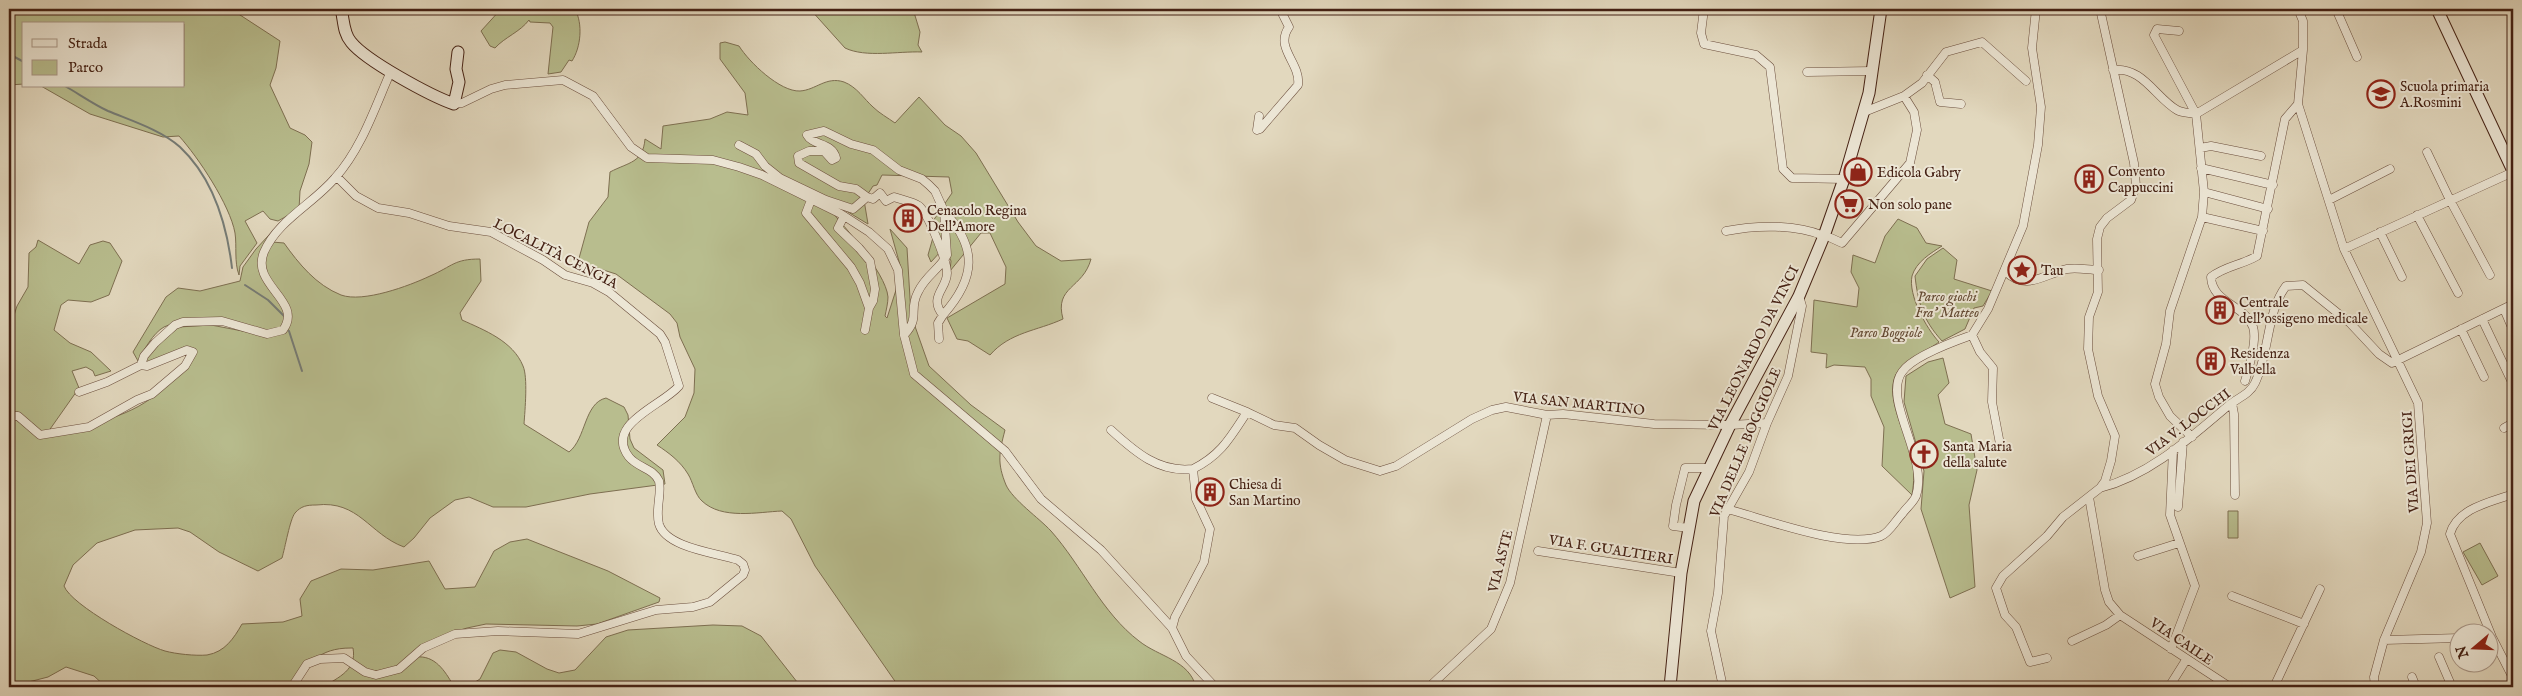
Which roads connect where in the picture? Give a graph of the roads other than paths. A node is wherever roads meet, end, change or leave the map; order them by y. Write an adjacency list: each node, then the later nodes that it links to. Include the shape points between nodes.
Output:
1 (341, 9): 15 (street, via 351,42)
2 (1280, 9): 26 (street, via 1289,28 1283,40 1284,46 1296,65 1298,85 1257,130)
3 (1704, 9): 35 (street, via 1701,33 1704,44 1756,54 1770,67 1783,169 1792,178)
4 (1881, 9): 16 (street, VIA LEONARDO DA VINCI)
5 (2036, 9): 53 (street, via 2032,48 2041,107 2038,145 2023,226)
6 (2100, 9): 14 (street)
7 (2298, 9): 11 (street, via 2303,22)
8 (2336, 9): 13 (street)
9 (2437, 9): 33 (street)
10 (2179, 31): 25 (street, via 2157,29 2154,35)
11 (2303, 50): 23 (street); 25 (street)
12 (458, 52): 21 (street, via 456,69 459,82)
13 (2357, 58)
14 (2114, 70): 25 (street, via 2121,69 2146,80 2178,111); 54 (street, via 2136,186 2131,200 2100,227 2097,239)
15 (391, 71): 21 (street); 34 (street, via 372,116)
16 (1872, 71): 17 (street); 24 (street, VIA LEONARDO DA VINCI)
17 (1806, 72)
18 (1928, 75): 19 (street, via 1946,52 1982,42); 20 (street); 22 (street, via 1935,82 1940,102)
19 (2026, 81)
20 (1904, 96): 24 (street); 50 (street, via 1914,112 1917,130 1910,163 1842,243)
21 (454, 104): 39 (street, via 491,88 563,80 593,96 631,147 647,158 725,163 762,175)
22 (1961, 104)
23 (2298, 104): 36 (street, via 2285,119); 40 (street, VIA DEI GRIGI)
24 (1864, 112): 35 (street, VIA LEONARDO DA VINCI)
25 (2196, 114): 28 (street)
26 (1259, 116)
27 (739, 146): 38 (street, via 756,154 775,175 826,200 853,209)
28 (2200, 148): 30 (street, via 2211,146); 31 (street)
29 (2428, 152): 41 (street)
30 (2261, 156)
31 (2201, 168): 36 (street); 37 (street)
32 (2390, 169): 40 (street)
33 (2513, 172): 41 (street)
34 (337, 177): 71 (street, via 289,219 270,241 262,260 265,279 280,294 285,308 287,318 283,330 268,334 222,321 183,322 155,343); 119 (street, LOCALITÀ CENGIA, via 356,196 378,208 409,213 449,226 491,232 565,275 593,283 609,292 663,338 679,386 632,421 624,434 625,449 632,460 650,470 660,481 658,519 664,531 689,548 738,560 745,573 710,602 693,607 656,610 578,634 498,631 455,634 422,648 399,669 376,675 365,672 344,658 334,657 310,662)
35 (1844, 179): 50 (street, VIA LEONARDO DA VINCI)
36 (2273, 185): 42 (street)
37 (2204, 192): 42 (street); 46 (street)
38 (867, 197): 43 (street, via 856,189 839,186 799,163 798,156 809,151 824,151 832,160 836,158 831,148 807,135 824,131 873,150 899,170 922,179 936,192); 52 (street, via 873,199 880,194 886,201 894,197 920,207 927,216)
39 (810, 200): 45 (street); 60 (street, via 806,213 851,267)
40 (2328, 200): 51 (street, VIA DEI GRIGI)
41 (2450, 200): 44 (street); 55 (street)
42 (2268, 209): 48 (street)
43 (944, 210): 52 (street, via 947,254); 62 (street, via 960,229 970,270 962,289)
44 (2417, 215): 49 (street); 57 (street)
45 (844, 216): 60 (street, via 838,228 866,255 872,267 874,289); 67 (street, via 880,240 894,258 901,286)
46 (2202, 216): 48 (street); 86 (street, via 2170,311 2166,344 2155,384 2170,416)
47 (1726, 231): 50 (street, via 1746,227 1808,229)
48 (2263, 232): 74 (street, via 2257,256 2220,269 2211,277 2219,296 2248,317 2254,328)
49 (2380, 232): 51 (street); 56 (street)
50 (1827, 237): 58 (street, VIA LEONARDO DA VINCI)
51 (2344, 249): 70 (street, VIA DEI GRIGI)
52 (944, 260): 62 (street, via 946,277 937,297); 67 (street, via 929,274 916,294 914,324)
53 (2006, 270): 54 (street, via 2013,278 2026,282 2069,269); 68 (street, via 1988,310)
54 (2099, 270): 92 (street, via 2098,292 2088,317 2088,349 2098,396 2115,436 2111,461)
55 (2490, 275)
56 (2402, 277)
57 (2458, 293)
58 (1798, 296): 81 (street, VIA DELLE BOGGIOLE, via 1802,306 1788,376); 83 (street, VIA LEONARDO DA VINCI)
59 (2513, 304): 61 (street)
60 (869, 308): 65 (street)
61 (2504, 309): 63 (street); 66 (street)
62 (943, 315): 69 (street, via 938,323)
63 (2482, 319): 64 (street); 73 (street)
64 (2460, 329): 70 (street); 72 (street)
65 (866, 330)
66 (2513, 330)
67 (904, 335): 108 (street, via 909,362 919,381 1004,451 1041,499 1101,550)
68 (1972, 335): 88 (street, via 1993,368 1992,402); 97 (street, via 1939,347 1902,371 1897,385 1898,404 1916,460 1919,482 1915,498 1884,535 1865,540 1834,537)
69 (939, 339)
70 (2397, 360): 77 (street, VIA V. LOCCHI, via 2392,363 2379,354 2350,323 2303,285 2286,286 2273,309 2268,346 2254,384 2247,394); 110 (street, VIA DEI GRIGI, via 2418,403 2427,523 2421,552)
71 (141, 365): 75 (street); 80 (street, via 147,366 187,350 194,354 152,394 89,427 40,435 18,416)
72 (2484, 377)
73 (2511, 380)
74 (2246, 381)
75 (79, 392)
76 (1212, 398): 78 (street, VIA SAN MARTINO)
77 (2232, 403): 86 (street, VIA V. LOCCHI); 94 (street)
78 (1247, 412): 79 (street, VIA SAN MARTINO, via 1274,425 1295,428 1345,460 1380,471 1396,466 1492,410 1506,407); 91 (street, via 1222,450 1210,461)
79 (1547, 415): 83 (street, VIA SAN MARTINO, via 1654,424); 121 (street, VIA ASTE, via 1510,583 1491,629)
80 (9, 416)
81 (1767, 422): 83 (street, VIA SAN MARTINO); 97 (street, VIA DELLE BOGGIOLE, via 1749,472)
82 (2513, 423): 84 (street)
83 (1730, 426): 90 (street, VIA LEONARDO DA VINCI)
84 (2504, 428)
85 (1111, 430): 91 (street, via 1148,461 1178,469)
86 (2192, 437): 87 (street, VIA V. LOCCHI)
87 (2183, 442): 89 (street, VIA V. LOCCHI); 96 (street)
88 (2000, 444)
89 (2173, 450): 92 (street, VIA V. LOCCHI, via 2142,472); 99 (street, via 2170,514)
90 (1710, 468): 98 (street, VIA LEONARDO DA VINCI, via 1694,501); 98 (street, via 1685,468 1673,526)
91 (1193, 469): 108 (street, via 1196,499 1210,529 1200,571 1174,617)
92 (2100, 488): 95 (street)
93 (2513, 494): 107 (street, via 2467,511 2452,524 2450,534)
94 (2235, 495)
95 (2089, 497): 105 (street, VIA CAILE, via 2105,590 2109,602); 115 (street, via 2062,517 1996,588 2030,662)
96 (2178, 507)
97 (1727, 508): 123 (street, VIA DELLE BOGGIOLE, via 1721,532 1718,592 1711,631)
98 (1689, 528): 102 (street, VIA LEONARDO DA VINCI)
99 (2180, 543): 101 (street); 112 (street, via 2195,586)
100 (1538, 550): 102 (street, VIA F. GUALTIERI)
101 (2138, 556)
102 (1681, 573): 122 (street, VIA LEONARDO DA VINCI)
103 (2320, 589): 106 (street)
104 (2232, 596): 106 (street)
105 (2120, 615): 111 (street); 112 (street, VIA CAILE)
106 (2304, 624): 126 (street)
107 (2485, 624)
108 (1172, 628): 120 (street, via 1186,656)
109 (2450, 638): 110 (street)
110 (2384, 640): 127 (street, VIA DEI GRIGI, via 2374,677)
111 (2072, 641)
112 (2171, 650): 116 (street, VIA CAILE)
113 (2500, 654): 118 (street)
114 (2439, 657): 129 (street)
115 (2047, 658)
116 (2186, 660): 124 (street); 125 (street, VIA CAILE)
117 (2412, 678): 128 (street)
118 (2513, 678)
119 (292, 687)
120 (1215, 687)
121 (1429, 687)
122 (1670, 687)
123 (1722, 687)
124 (2168, 687)
125 (2230, 687)
126 (2274, 687)
127 (2375, 687)
128 (2416, 687)
129 (2452, 687)

